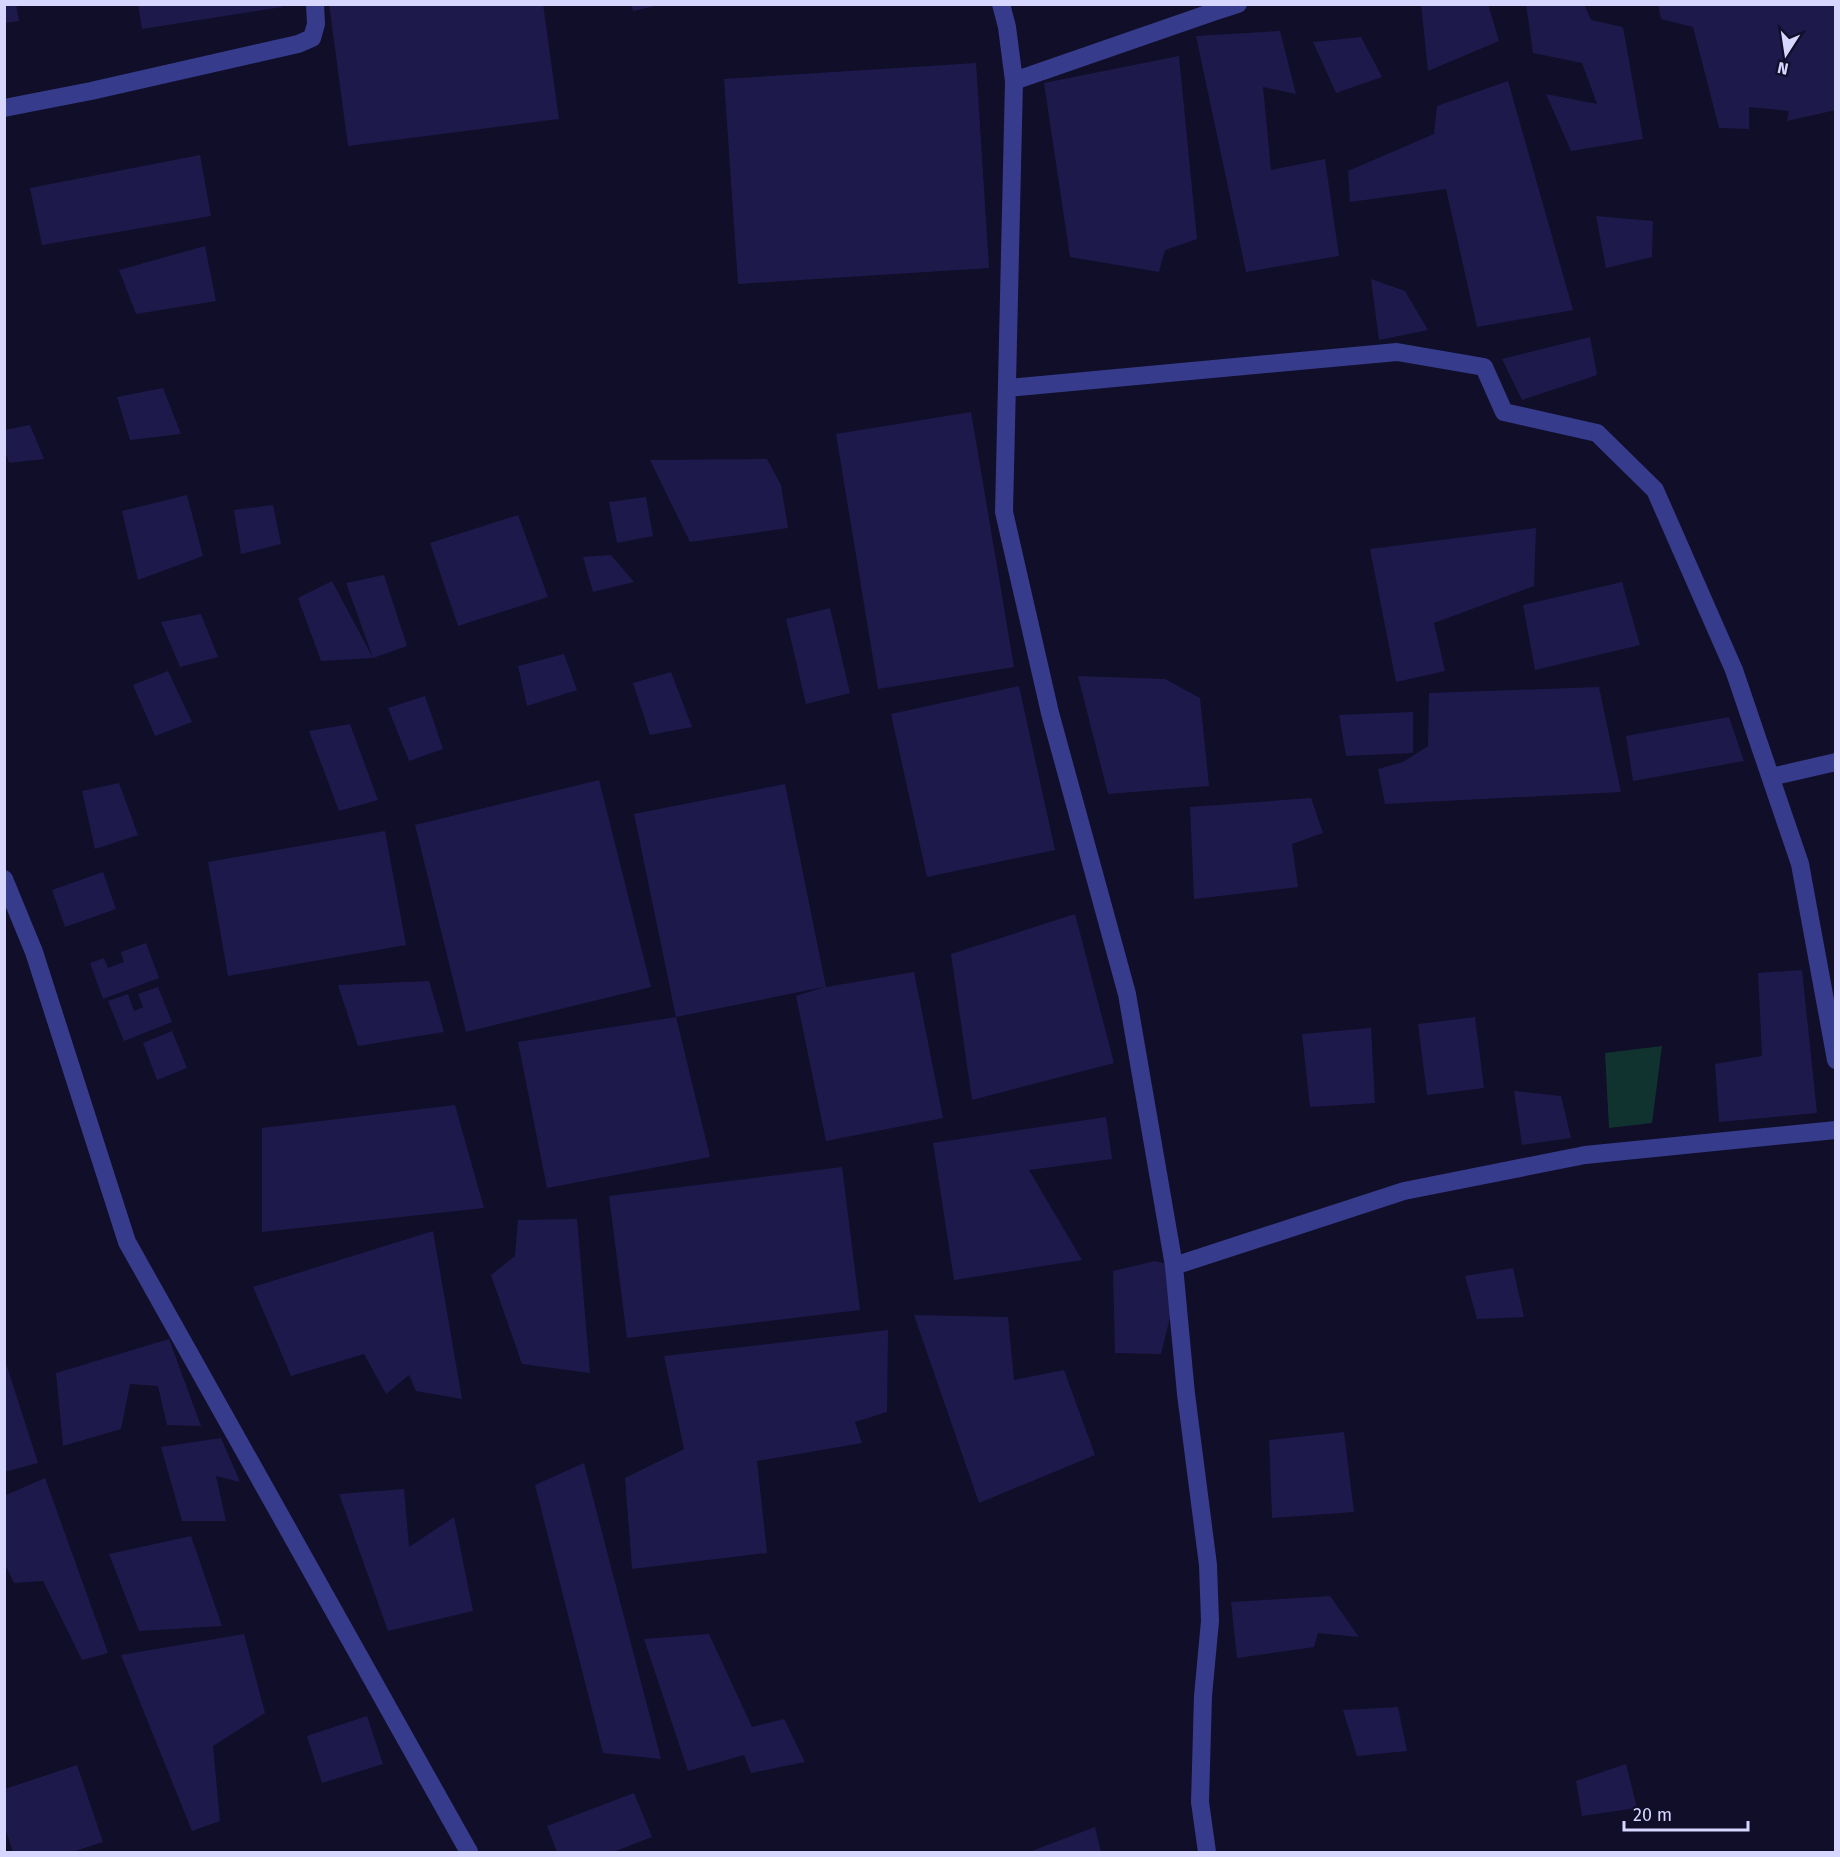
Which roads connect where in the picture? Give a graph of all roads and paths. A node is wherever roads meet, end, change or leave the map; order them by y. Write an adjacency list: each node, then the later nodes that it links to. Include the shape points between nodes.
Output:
1 (315, 4): 6 (street, via 312,38 298,44)
2 (1001, 4): 5 (street)
3 (1238, 4): 4 (street)
4 (1212, 8): 5 (street)
5 (1014, 81): 7 (street)
6 (4, 108)
7 (1008, 388): 9 (street, via 1396,352 1484,367 1504,412 1597,433 1655,490 1734,670); 13 (street, via 1004,512 1050,713 1127,994)
8 (1836, 762): 9 (street)
9 (1771, 777): 11 (street, via 1800,864)
10 (4, 879): 14 (street, via 34,952 126,1242)
11 (1836, 1060)
12 (1836, 1131): 13 (street, via 1585,1155 1416,1189)
13 (1174, 1266): 15 (street, via 1208,1565 1210,1621 1200,1802)
14 (469, 1852)
15 (1207, 1852)

